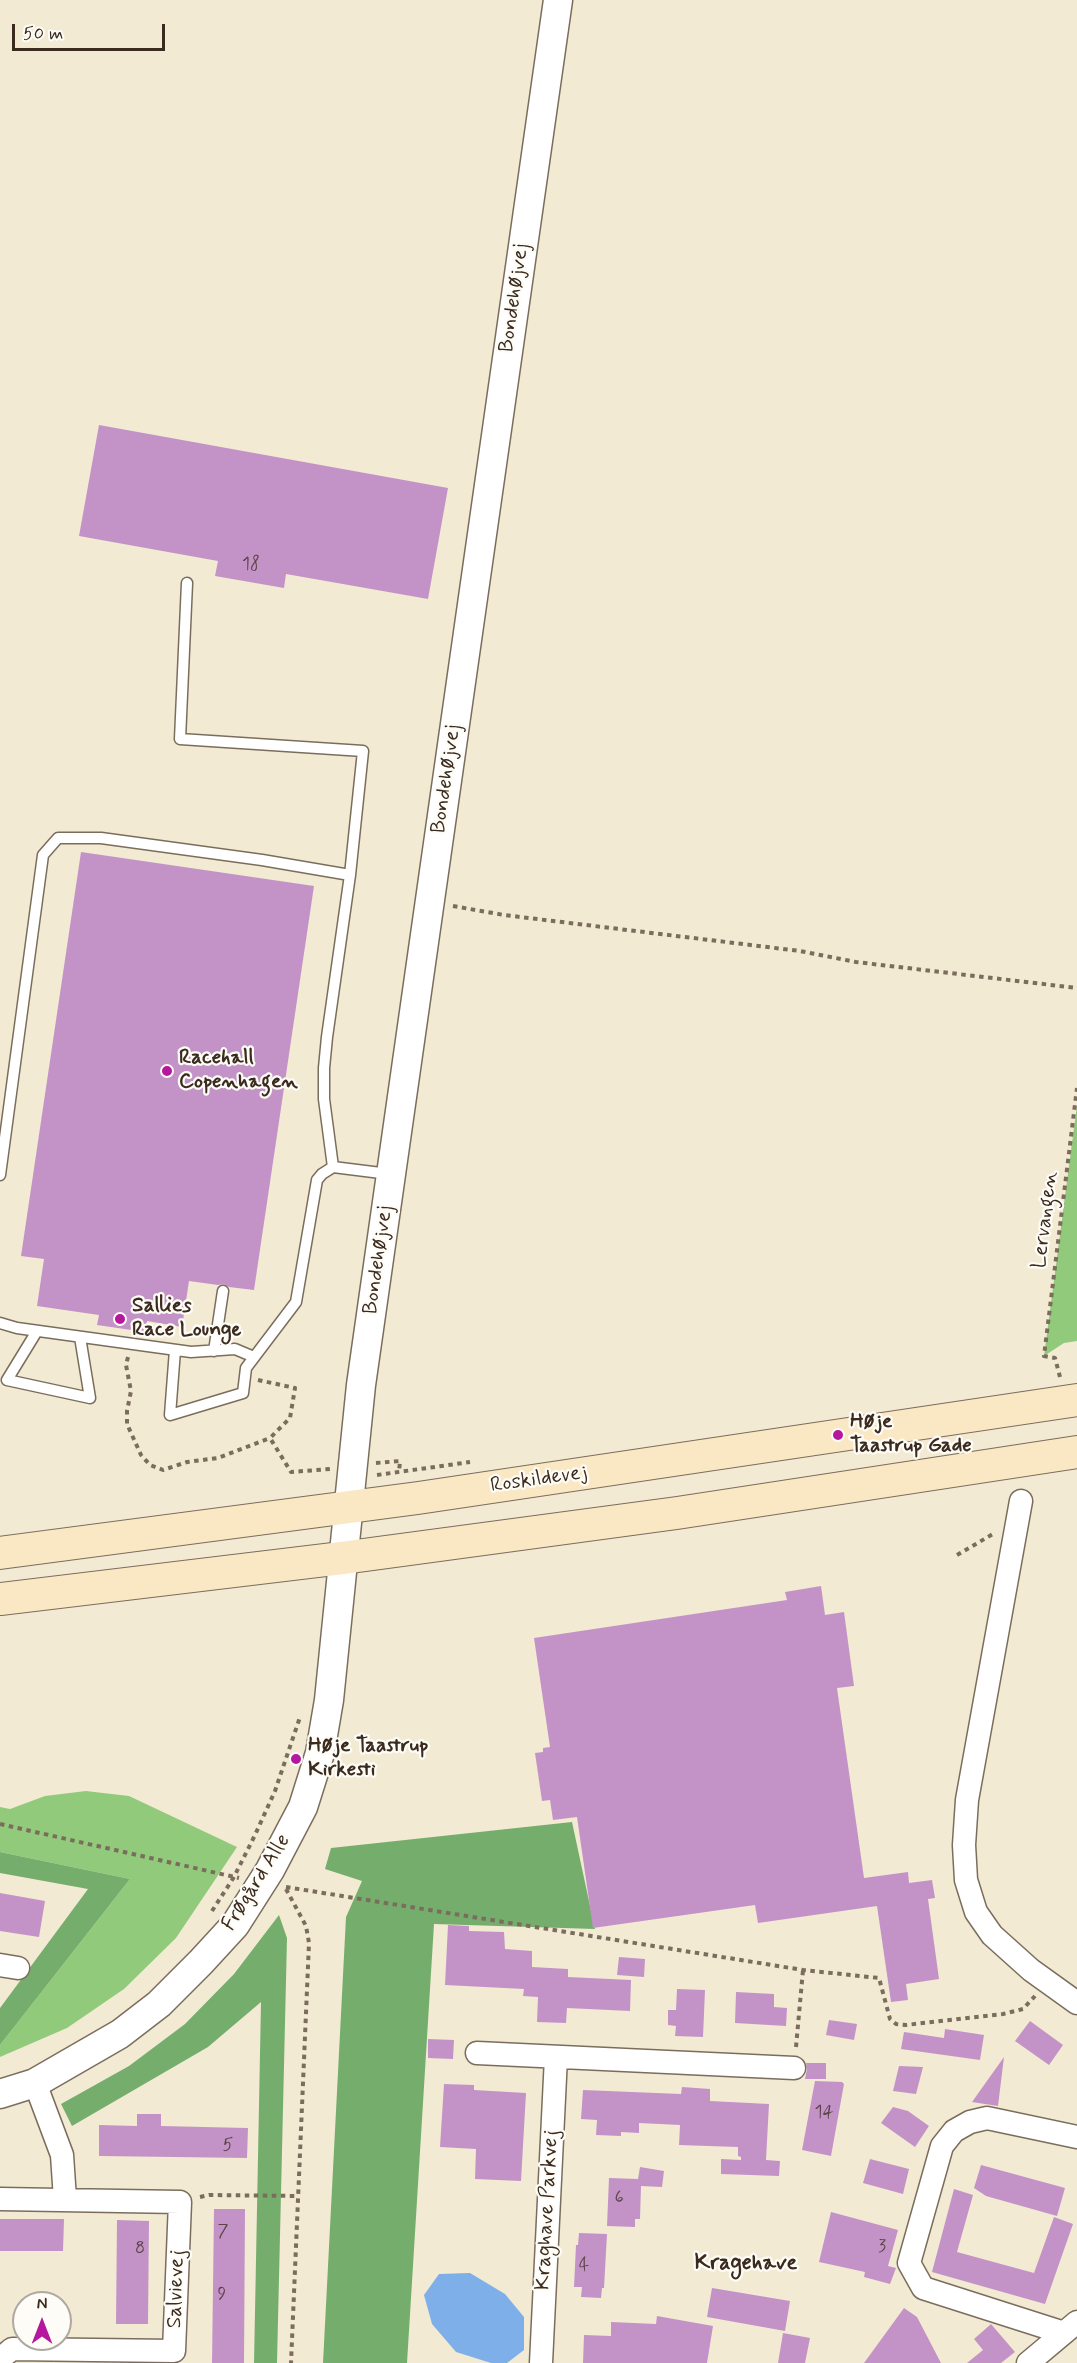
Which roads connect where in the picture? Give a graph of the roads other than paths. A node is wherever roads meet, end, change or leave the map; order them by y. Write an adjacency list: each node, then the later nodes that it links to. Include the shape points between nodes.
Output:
1 (558, 0): 5 (street, Bondehøjvej)
2 (187, 583): 3 (lane, via 180,739 363,752)
3 (350, 875): 4 (lane, via 324,1068); 6 (lane, via 101,838 58,838 43,855)
4 (333, 1167): 5 (lane); 13 (lane, via 322,1174 315,1187 296,1302)
5 (391, 1174): 16 (street, Bondehøjvej, via 361,1385)
6 (0, 1175)
7 (223, 1291): 12 (lane)
8 (0, 1323): 9 (lane)
9 (38, 1331): 10 (lane); 10 (lane, via 8,1380 90,1398)
10 (80, 1337): 11 (lane)
11 (175, 1350): 12 (lane); 13 (lane, via 170,1415 243,1393 246,1368)
12 (214, 1351): 13 (lane, via 235,1349)
13 (254, 1357)
14 (1069, 1389): 16 (main road, Roskildevej)
15 (1077, 1452): 19 (main road, via 677,1513)
16 (349, 1506): 18 (main road, Roskildevej); 19 (street, Bondehøjvej)
17 (1019, 1510): 21 (street, via 967,1800 966,1880 976,1912 992,1935 1030,1970)
18 (0, 1553)
19 (342, 1558): 20 (main road); 25 (street, Frøgård Alle, via 329,1701 320,1753 273,1885 159,2004 120,2034)
20 (0, 1599)
21 (1077, 2003)
22 (477, 2053): 23 (street)
23 (556, 2057): 24 (street); 32 (street, Kraghave Parkvej)
24 (794, 2068)
25 (35, 2083): 26 (street, Frøgård Alle); 29 (street, via 62,2155)
26 (0, 2094)
27 (1077, 2138): 30 (street, via 987,2118 954,2131 942,2146 909,2263 922,2288)
28 (0, 2199): 29 (street)
29 (65, 2199): 31 (street, Salvievej, via 180,2202 174,2350 12,2349)
30 (1070, 2328): 33 (street)
31 (0, 2359)
32 (541, 2363)
33 (1028, 2363)

